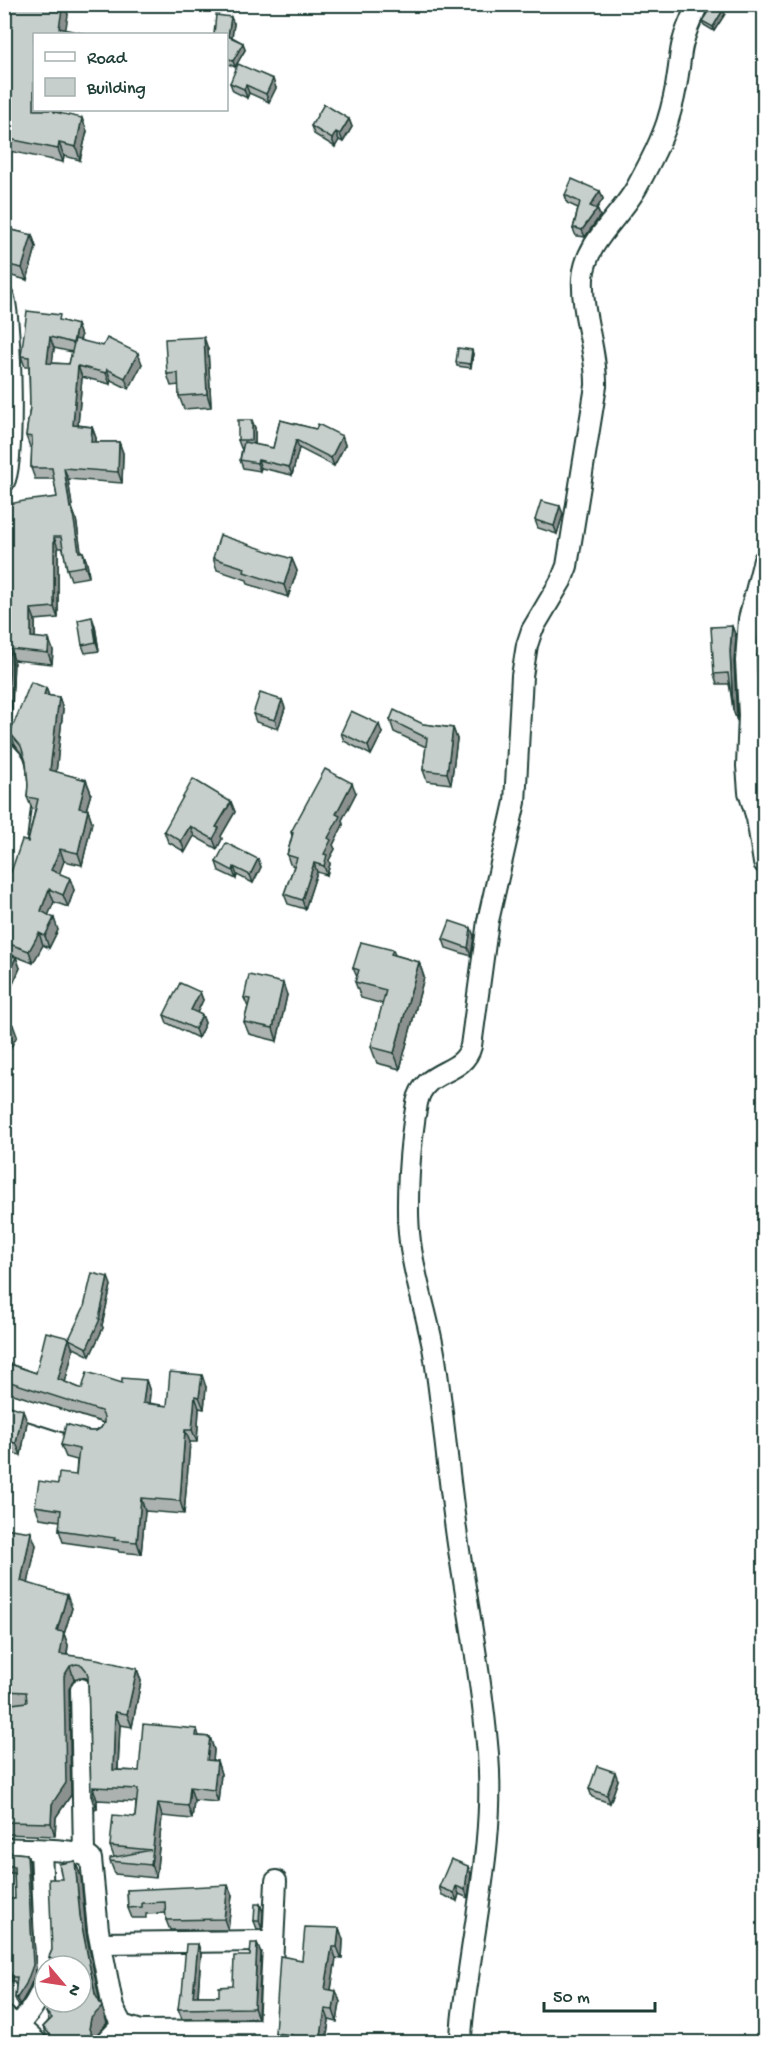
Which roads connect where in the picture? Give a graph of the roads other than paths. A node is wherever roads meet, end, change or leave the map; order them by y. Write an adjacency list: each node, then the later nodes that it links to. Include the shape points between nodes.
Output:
1 (698, 4): 24 (street, via 682,45 667,123 654,153 637,188 587,259 584,301 596,386 567,567 527,645 514,802 488,921 471,1046 465,1060 429,1080 417,1100 409,1190 410,1240 434,1354 488,1757 489,1831)
2 (4, 298): 3 (street, via 11,405 9,464)
3 (4, 482)
4 (765, 560): 6 (street, via 748,619 746,661 749,792)
5 (4, 751): 7 (street, via 14,762 21,798 14,855)
6 (765, 863)
7 (4, 880)
8 (4, 1402): 9 (street)
9 (97, 1432)
10 (81, 1689): 13 (street)
11 (4, 1848): 12 (street)
12 (41, 1850): 13 (street); 17 (street)
13 (84, 1854): 16 (street, via 92,1864)
14 (276, 1881): 15 (street)
15 (273, 1941): 16 (street); 21 (street)
16 (101, 1943): 19 (street, via 113,2008)
17 (45, 1954)
18 (33, 2004): 20 (street)
19 (122, 2025): 21 (street, via 141,2031); 23 (street)
20 (9, 2027): 22 (street)
21 (268, 2036)
22 (36, 2043)
23 (106, 2043)
24 (461, 2043)

